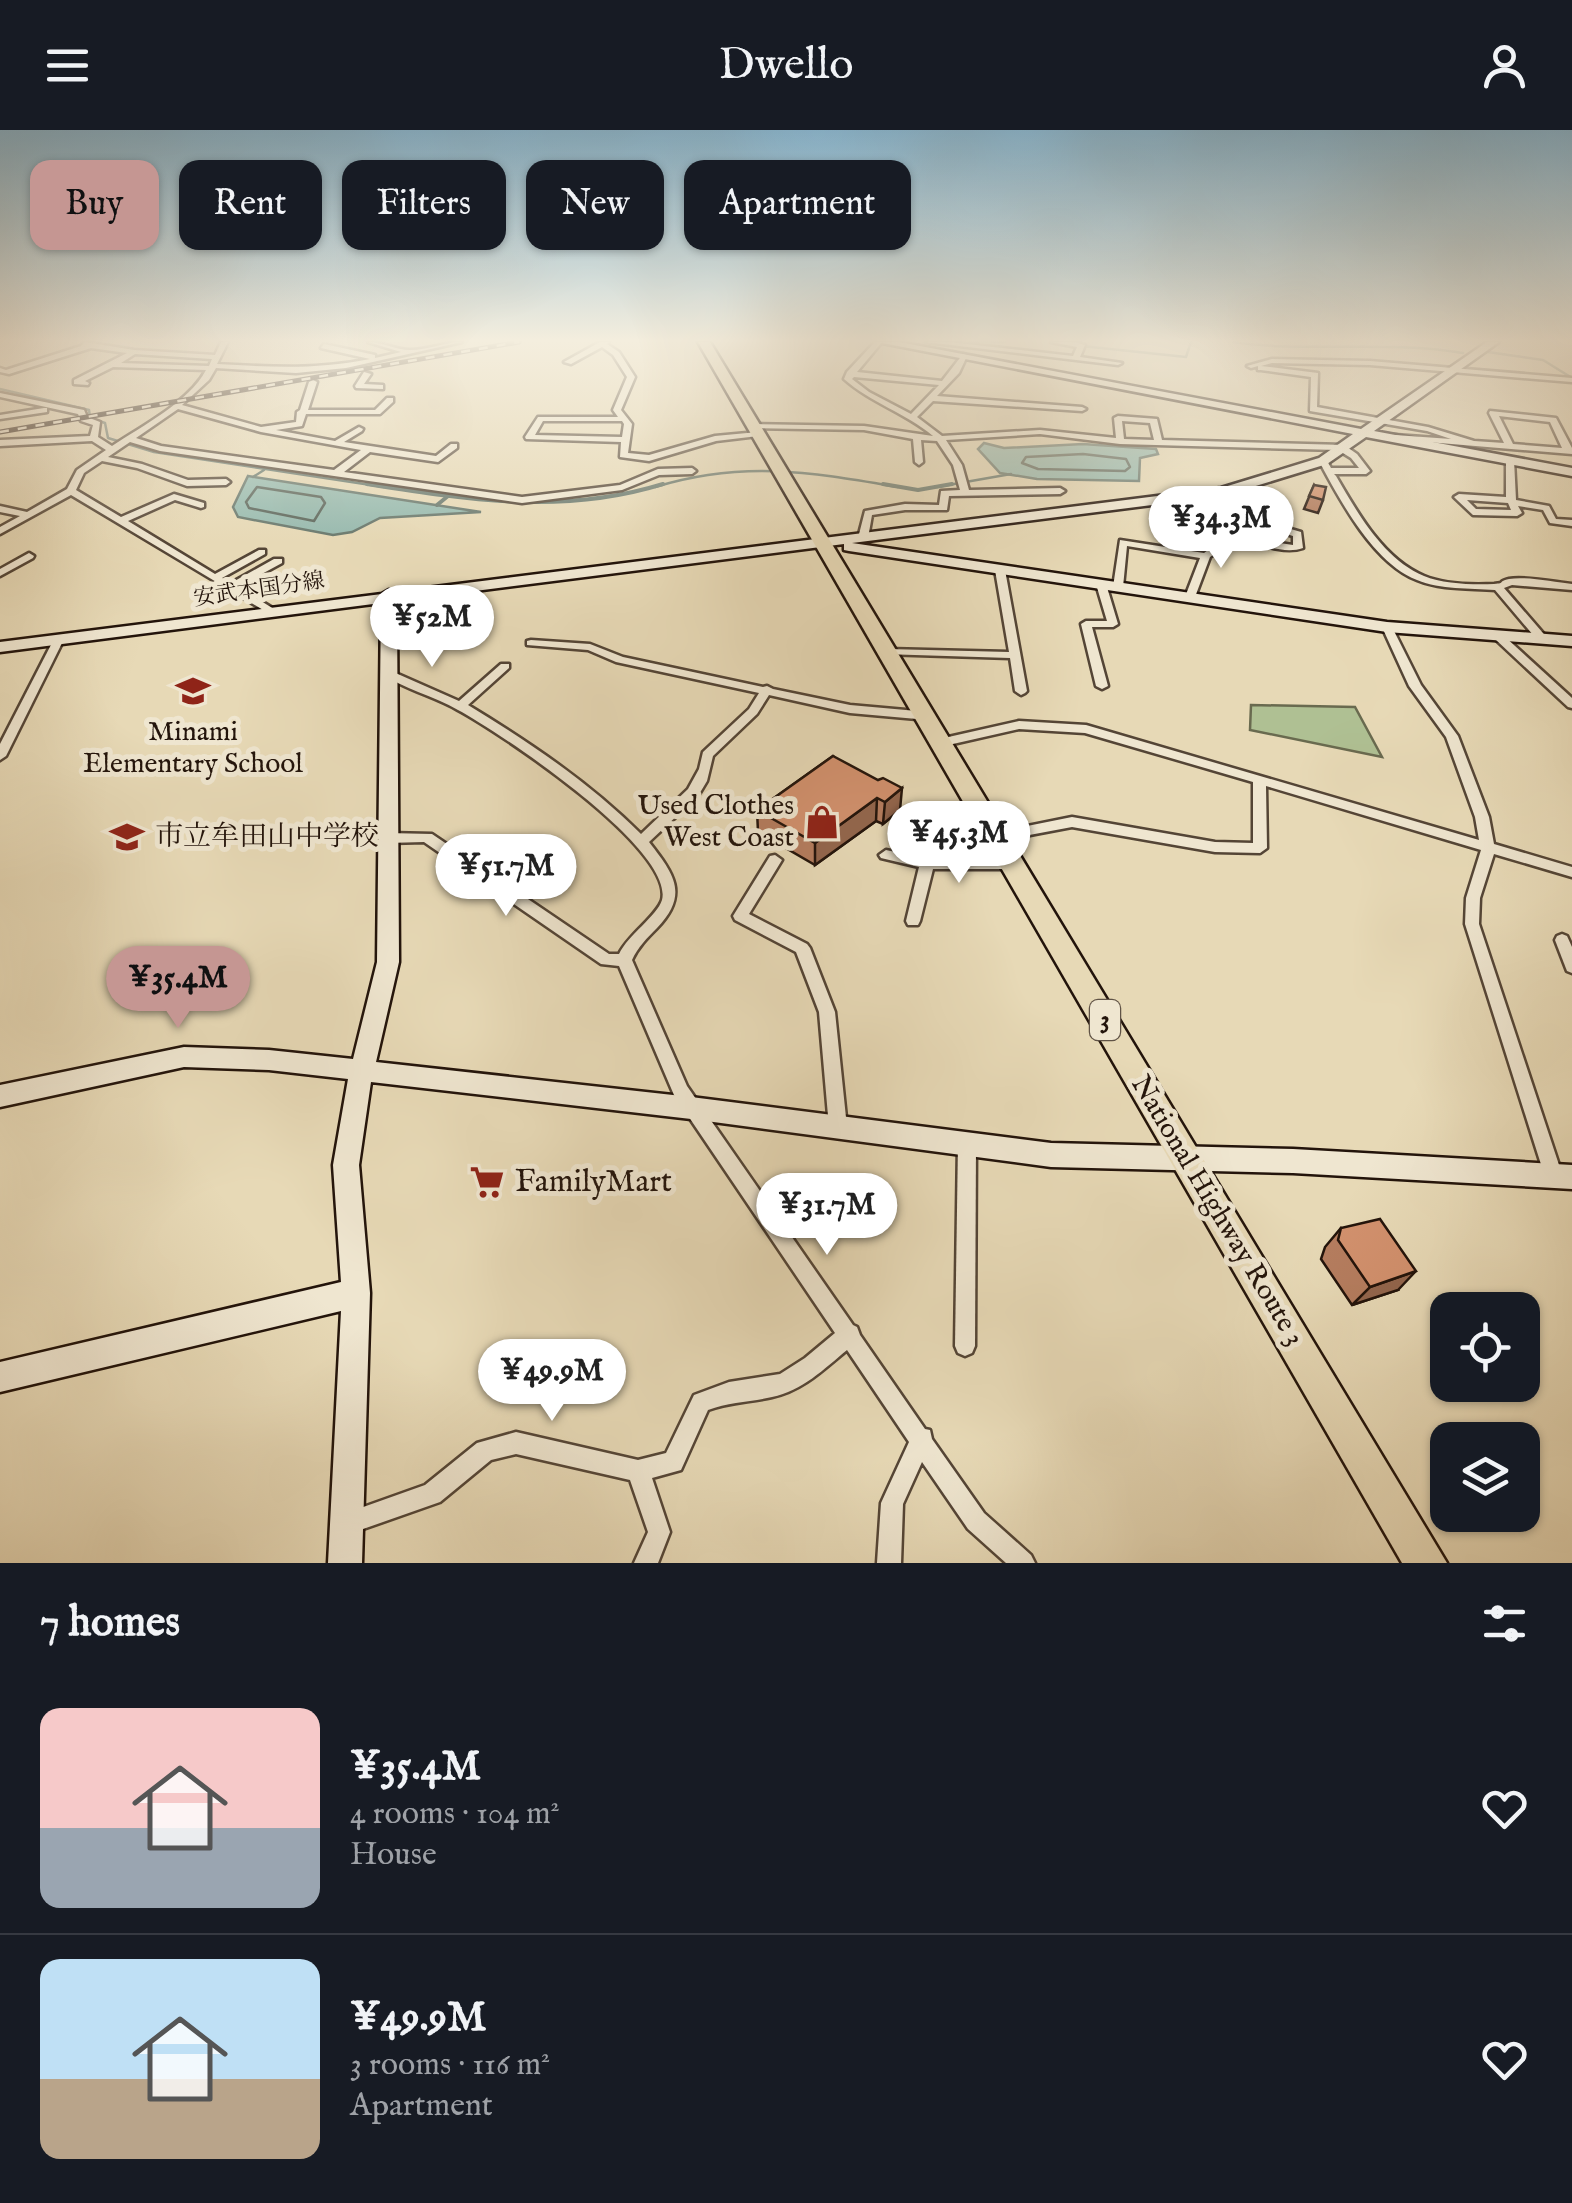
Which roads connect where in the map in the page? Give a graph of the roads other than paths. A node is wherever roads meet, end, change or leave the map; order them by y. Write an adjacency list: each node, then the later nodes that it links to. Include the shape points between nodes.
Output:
1 (48, 409): 15 (street)
2 (58, 409): 25 (street, via 98,424)
3 (172, 409): 28 (street)
4 (186, 409): 20 (street)
5 (302, 409): 14 (street)
6 (380, 409): 14 (street)
7 (617, 409): 17 (street)
8 (744, 409): 21 (highway, National Highway Route 3 / 3)
9 (898, 409): 16 (street)
10 (920, 409): 16 (street)
11 (1249, 409): 22 (street)
12 (1313, 409): 18 (street)
13 (1401, 409): 18 (street, 安武本国分線)
14 (301, 412): 20 (street, via 299,424)
15 (0, 415)
16 (913, 417): 23 (street)
17 (624, 419): 26 (street, via 541,419 530,437); 29 (street)
18 (1381, 423): 22 (street, 安武本国分線); 34 (street)
19 (358, 429): 32 (street)
20 (260, 430): 32 (street)
21 (756, 430): 27 (street, via 864,428); 43 (street); 65 (highway, National Highway Route 3 / 3)
22 (1367, 432): 24 (street); 37 (street, 安武本国分線)
23 (940, 435): 27 (street); 30 (street, via 1040,432); 54 (street)
24 (1390, 437): 34 (street); 41 (street)
25 (94, 438): 33 (street); 38 (street)
26 (540, 438): 29 (street); 40 (street)
27 (917, 438): 44 (street)
28 (130, 439): 38 (street); 49 (street)
29 (624, 440): 43 (street, via 623,455)
30 (1120, 441): 31 (street); 31 (street, via 1118,418 1154,421)
31 (1158, 441): 37 (street)
32 (336, 444): 36 (street)
33 (4, 445)
34 (1478, 445): 41 (street)
35 (454, 446): 36 (street, via 438,459)
36 (368, 449): 49 (street)
37 (1343, 449): 45 (street, 安武本国分線); 45 (street, via 1366,472)
38 (112, 450): 42 (street)
39 (1570, 451): 41 (street); 41 (street, via 1553,420 1492,414)
40 (533, 453)
41 (1510, 454): 48 (street); 55 (street)
42 (99, 458): 50 (street, via 186,483); 52 (street, via 75,477)
43 (649, 458): 47 (street)
44 (920, 462)
45 (1326, 466): 56 (street, 安武本国分線); 75 (street, via 1383,548 1416,577)
46 (692, 471): 47 (street)
47 (658, 472): 49 (street, via 622,486 522,500); 51 (street)
48 (1572, 472)
49 (335, 474)
50 (226, 482)
51 (666, 487)
52 (71, 491): 59 (street); 60 (street)
53 (1060, 491): 54 (street)
54 (965, 492): 64 (street, via 944,494 944,508 874,510 868,513)
55 (1512, 501): 55 (street, via 1459,497 1473,512 1517,513); 61 (street, via 1546,508 1553,521)
56 (1201, 502): 63 (street, via 1188,516); 63 (street, via 1298,534 1298,548); 64 (street, 安武本国分線)
57 (201, 505): 60 (street, via 174,496)
58 (1, 511): 59 (street)
59 (29, 515): 62 (street)
60 (120, 520): 73 (street)
61 (1572, 522)
62 (0, 531)
63 (1237, 533): 69 (street)
64 (871, 537): 65 (street, 安武本国分線); 67 (street)
65 (822, 543): 67 (street); 78 (street, 安武本国分線); 88 (highway, National Highway Route 3 / 3)
66 (262, 552): 73 (street)
67 (888, 553): 71 (street)
68 (29, 556): 72 (street)
69 (1206, 556): 74 (street, via 1123,542); 79 (street)
70 (275, 566): 77 (street)
71 (1000, 570): 74 (street); 89 (street)
72 (0, 573)
73 (215, 578): 77 (street)
74 (1110, 586): 79 (street); 92 (street, via 1113,624 1086,624)
75 (1498, 587): 76 (street); 84 (street)
76 (1572, 587)
77 (233, 589): 80 (street)
78 (390, 594): 80 (street, 安武本国分線); 91 (street)
79 (1190, 598): 81 (street)
80 (270, 610): 83 (street, 安武本国分線)
81 (1387, 626): 82 (street); 103 (street, via 1414,686 1452,736)
82 (1499, 637): 84 (street); 95 (street)
83 (59, 640): 87 (street, 安武本国分線); 98 (street)
84 (1543, 640): 85 (street)
85 (1572, 641)
86 (531, 643): 93 (street, via 590,647 620,660)
87 (0, 647)
88 (887, 652): 89 (street); 97 (highway, National Highway Route 3 / 3)
89 (1012, 654): 94 (street)
90 (506, 666): 96 (street)
91 (388, 673): 96 (street); 101 (street)
92 (1102, 686)
93 (767, 690): 97 (street); 102 (street, via 707,756 707,776 698,788)
94 (1021, 690)
95 (1572, 704)
96 (460, 706): 102 (street, via 534,750)
97 (936, 729): 99 (street, via 1086,728); 100 (highway, National Highway Route 3 / 3)
98 (0, 756)
99 (1259, 781): 100 (street, via 1260,848 1215,847 1072,822); 103 (street)
100 (998, 836): 107 (highway, National Highway Route 3 / 3)
101 (387, 838): 111 (street, via 427,837 606,960); 113 (street, via 388,962)
102 (641, 841): 111 (street, via 664,870 668,905 630,941)
103 (1488, 850): 108 (street); 119 (street, via 1472,924)
104 (886, 855): 106 (street)
105 (776, 860): 116 (street, via 740,916 802,948 827,1012)
106 (927, 864): 107 (street); 109 (street)
107 (1014, 864): 118 (highway, National Highway Route 3 / 3)
108 (1572, 872)
109 (913, 921)
110 (1562, 940): 112 (street)
111 (624, 960): 115 (street)
112 (1572, 967)
113 (361, 1070): 114 (street, via 184,1057); 115 (street); 120 (street, via 346,1165)
114 (0, 1096)
115 (691, 1108): 116 (street); 121 (street)
116 (838, 1127): 117 (street)
117 (968, 1144): 118 (street, via 1051,1155); 122 (street)
118 (1185, 1158): 119 (street); 131 (highway, National Highway Route 3 / 3)
119 (1563, 1177)
120 (356, 1293): 123 (street); 126 (street)
121 (850, 1334): 124 (street); 125 (street, via 772,1388 735,1388 702,1402 673,1462)
122 (965, 1346)
123 (0, 1377)
124 (922, 1438): 129 (street, via 892,1503); 130 (street, via 976,1521)
125 (638, 1471): 126 (street, via 516,1443 485,1451 432,1494); 128 (street, via 659,1532)
126 (346, 1524): 127 (street)
127 (345, 1563)
128 (646, 1563)
129 (889, 1563)
130 (1023, 1563)
131 (1426, 1563)

